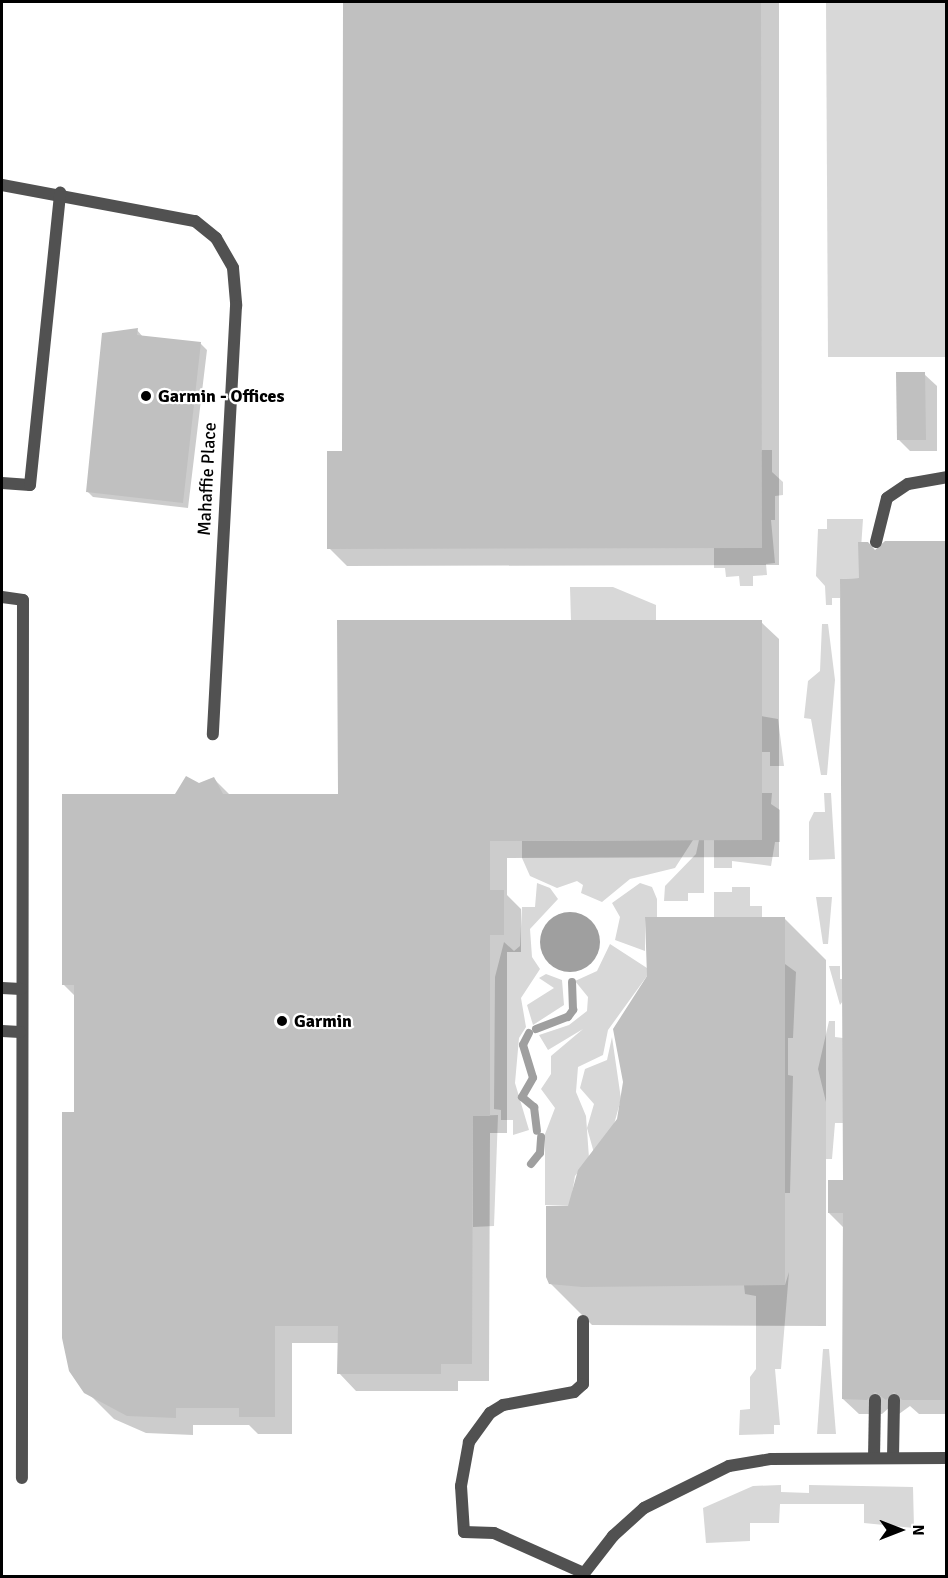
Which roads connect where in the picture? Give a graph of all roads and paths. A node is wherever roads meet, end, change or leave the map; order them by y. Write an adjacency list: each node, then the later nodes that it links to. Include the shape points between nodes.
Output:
1 (2, 185): 2 (street, Mahaffie Place)
2 (60, 193): 4 (street, via 30,485); 7 (street, Mahaffie Place, via 195,221 216,238 233,268 236,306)
3 (946, 477): 5 (street, via 908,484 887,498)
4 (2, 483)
5 (876, 542)
6 (2, 597): 9 (street, via 23,600)
7 (213, 734)
8 (2, 988): 9 (street)
9 (21, 989): 11 (street)
10 (2, 1031): 11 (street)
11 (20, 1032): 18 (street)
12 (583, 1321): 19 (street, via 583,1384 574,1392 503,1405 490,1413 469,1442 461,1486 464,1532 494,1533)
13 (875, 1400): 15 (street)
14 (894, 1400): 16 (street)
15 (874, 1458): 16 (street); 19 (street, via 771,1459 701,1476 644,1508)
16 (893, 1458): 17 (street)
17 (946, 1458)
18 (22, 1478)
19 (583, 1575)

